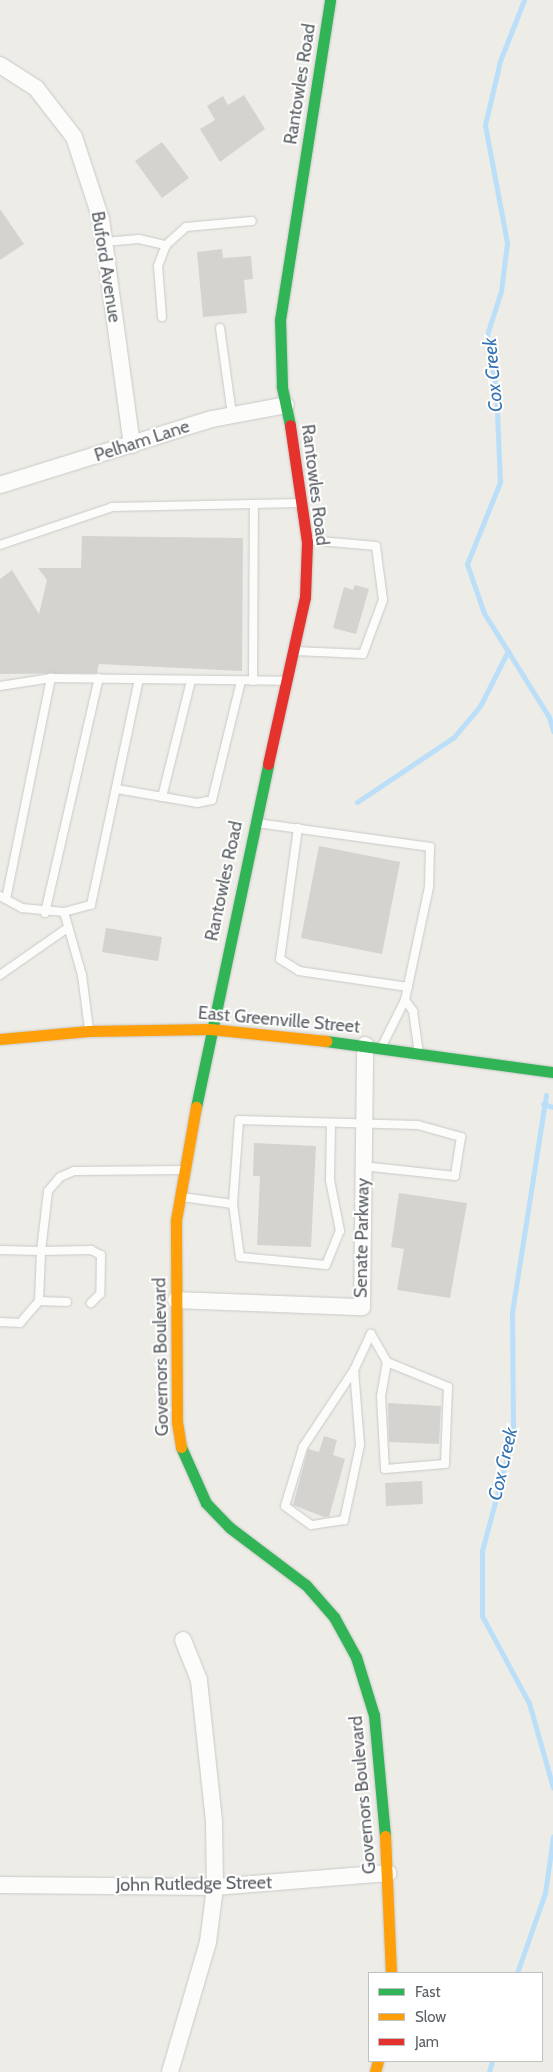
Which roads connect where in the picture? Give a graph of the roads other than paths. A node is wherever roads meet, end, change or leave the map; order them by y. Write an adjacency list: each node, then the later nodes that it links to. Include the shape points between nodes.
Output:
1 (330, 0): 8 (street, Rantowles Road, via 280,320)
2 (0, 65): 4 (street, Buford Avenue, via 36,88 74,137 101,219)
3 (252, 221): 5 (lane, via 186,227)
4 (103, 242): 5 (lane, via 139,239); 10 (street, Buford Avenue)
5 (166, 245): 6 (lane, via 158,266)
6 (162, 317)
7 (220, 328): 9 (lane)
8 (286, 405): 9 (street, Pelham Lane); 12 (street, Rantowles Road)
9 (232, 415): 10 (street, Pelham Lane)
10 (132, 445): 11 (street, Pelham Lane)
11 (0, 485)
12 (302, 503): 13 (lane); 14 (street, Rantowles Road)
13 (254, 504): 15 (lane, via 112,507); 22 (lane)
14 (307, 540): 16 (street, Rantowles Road, via 305,597); 16 (lane, via 376,546 384,600 363,654)
15 (0, 545)
16 (293, 650): 23 (street, Rantowles Road)
17 (51, 678): 18 (lane); 24 (lane); 29 (lane)
18 (98, 678): 19 (lane); 31 (lane)
19 (140, 680): 20 (lane); 25 (lane)
20 (191, 681): 21 (lane); 26 (lane)
21 (240, 681): 22 (lane); 26 (lane, via 212,800 197,803)
22 (253, 681): 23 (lane)
23 (286, 681): 27 (street, Rantowles Road)
24 (0, 687)
25 (117, 789): 26 (lane); 30 (lane, via 91,905)
26 (162, 797)
27 (255, 822): 28 (lane); 36 (street, Rantowles Road)
28 (298, 828): 34 (lane, via 280,959 299,971); 34 (lane, via 430,847 429,887)
29 (3, 897): 31 (lane)
30 (64, 912): 31 (lane); 32 (lane)
31 (45, 913)
32 (66, 929): 33 (lane); 37 (lane, via 82,975)
33 (0, 975)
34 (408, 987): 35 (lane)
35 (406, 1000): 40 (lane); 41 (lane, via 413,1011)
36 (210, 1030): 37 (street, East Greenville Street); 39 (street, East Greenville Street); 46 (street, Governors Boulevard)
37 (89, 1031): 38 (street, East Greenville Street)
38 (0, 1040)
39 (365, 1045): 40 (street, East Greenville Street); 43 (street, Senate Parkway)
40 (382, 1047): 41 (street, East Greenville Street)
41 (418, 1050): 42 (street, East Greenville Street)
42 (553, 1072)
43 (363, 1122): 44 (lane); 45 (street, Senate Parkway); 45 (lane, via 418,1125 461,1137 455,1176)
44 (331, 1124): 48 (lane, via 239,1120); 48 (lane, via 330,1180 340,1231 326,1265 240,1256)
45 (363, 1166): 51 (street, Senate Parkway, via 362,1307)
46 (184, 1170): 47 (street, Governors Boulevard); 50 (lane, via 74,1172 60,1177 48,1191)
47 (180, 1196): 48 (lane); 51 (street, Governors Boulevard)
48 (233, 1204)
49 (0, 1250): 50 (lane)
50 (41, 1252): 52 (lane); 54 (lane, via 98,1251 100,1294)
51 (176, 1300): 59 (street, Governors Boulevard, via 177,1422 187,1468 216,1516 306,1585 346,1636 374,1715)
52 (39, 1301): 53 (lane); 55 (lane, via 20,1323)
53 (67, 1302)
54 (91, 1303)
55 (0, 1322)
56 (387, 1362): 56 (lane, via 381,1396 385,1469 445,1464 448,1387); 57 (lane, via 371,1334)
57 (354, 1370): 57 (lane, via 303,1447 285,1506 311,1526 344,1520 360,1445)
58 (184, 1640): 61 (street, via 199,1680 214,1821)
59 (388, 1873): 61 (street, John Rutledge Street); 62 (street, Governors Boulevard)
60 (0, 1885): 61 (street, John Rutledge Street)
61 (215, 1888): 63 (street, via 208,1942)
62 (391, 1972)
63 (170, 2072)

